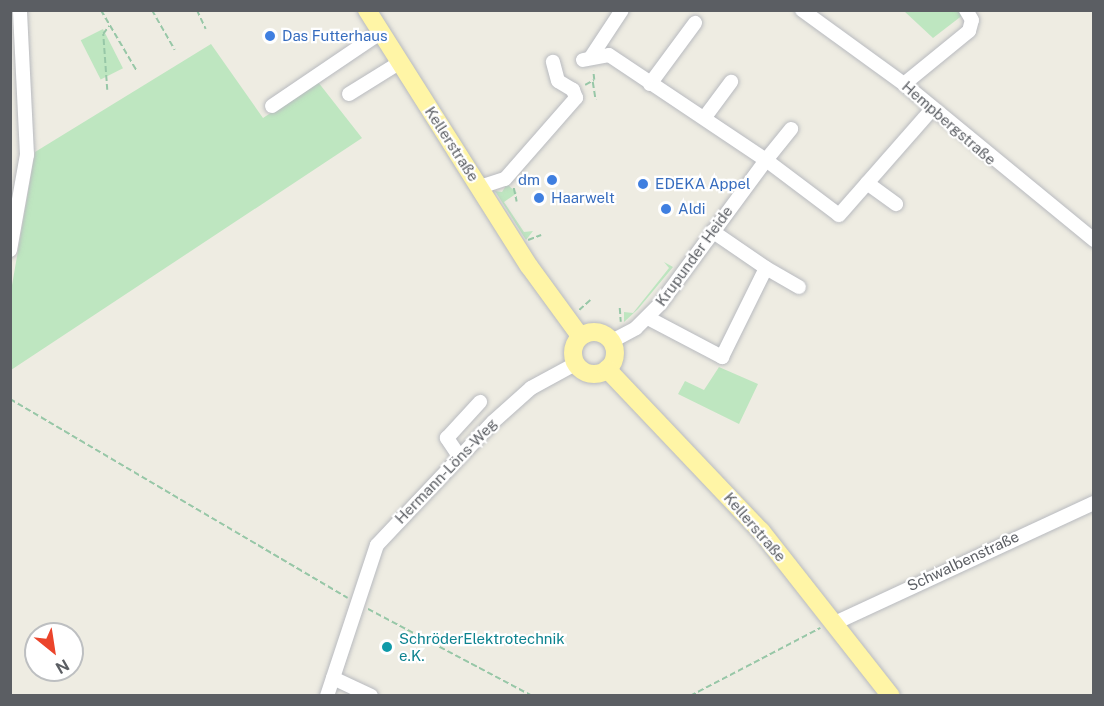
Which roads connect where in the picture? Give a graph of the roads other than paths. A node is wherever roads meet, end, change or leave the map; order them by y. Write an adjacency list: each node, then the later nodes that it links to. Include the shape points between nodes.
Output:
1 (20, 10): 24 (street, via 27,155)
2 (367, 10): 7 (main road, Kellerstraße)
3 (622, 10): 11 (street, via 587,58 609,55)
4 (802, 10): 12 (street, Hempbergstraße)
5 (967, 11): 12 (street, via 972,20 969,31)
6 (695, 23): 11 (street)
7 (380, 33): 9 (main road, Kellerstraße); 14 (street)
8 (553, 62): 20 (street, via 558,81 573,90 576,98 505,179)
9 (399, 63): 13 (street); 20 (main road, Kellerstraße)
10 (731, 82): 16 (street)
11 (650, 84): 16 (street)
12 (904, 84): 15 (street, Hempbergstraße)
13 (350, 94)
14 (272, 106)
15 (933, 108): 19 (street); 23 (street, Hempbergstraße, via 1022,187)
16 (705, 117): 18 (street)
17 (791, 129): 18 (street, Krupunder Heide)
18 (766, 160): 19 (street, via 839,215); 22 (street, Krupunder Heide)
19 (867, 183): 21 (street)
20 (480, 187): 29 (main road, Kellerstraße)
21 (896, 204)
22 (712, 231): 25 (street); 27 (street, Krupunder Heide)
23 (1094, 240)
24 (10, 250)
25 (766, 268): 26 (street); 27 (street, via 722,357)
26 (798, 287)
27 (648, 318): 28 (street, Krupunder Heide)
28 (617, 334): 29 (main road); 31 (main road, via 615,356)
29 (580, 336): 30 (main road, via 573,349)
30 (576, 364): 31 (main road, via 587,373); 33 (street, Hermann-Löns-Weg, via 531,388)
31 (608, 369): 35 (main road, Kellerstraße, via 761,531)
32 (480, 402): 33 (street, via 447,438)
33 (459, 456): 36 (street, Hermann-Löns-Weg, via 377,545)
34 (1094, 502): 35 (street, Schwalbenstraße)
35 (835, 623): 39 (main road, Kellerstraße)
36 (333, 678): 37 (street, Hermann-Löns-Weg); 38 (street)
37 (327, 696)
38 (371, 696)
39 (891, 696)

